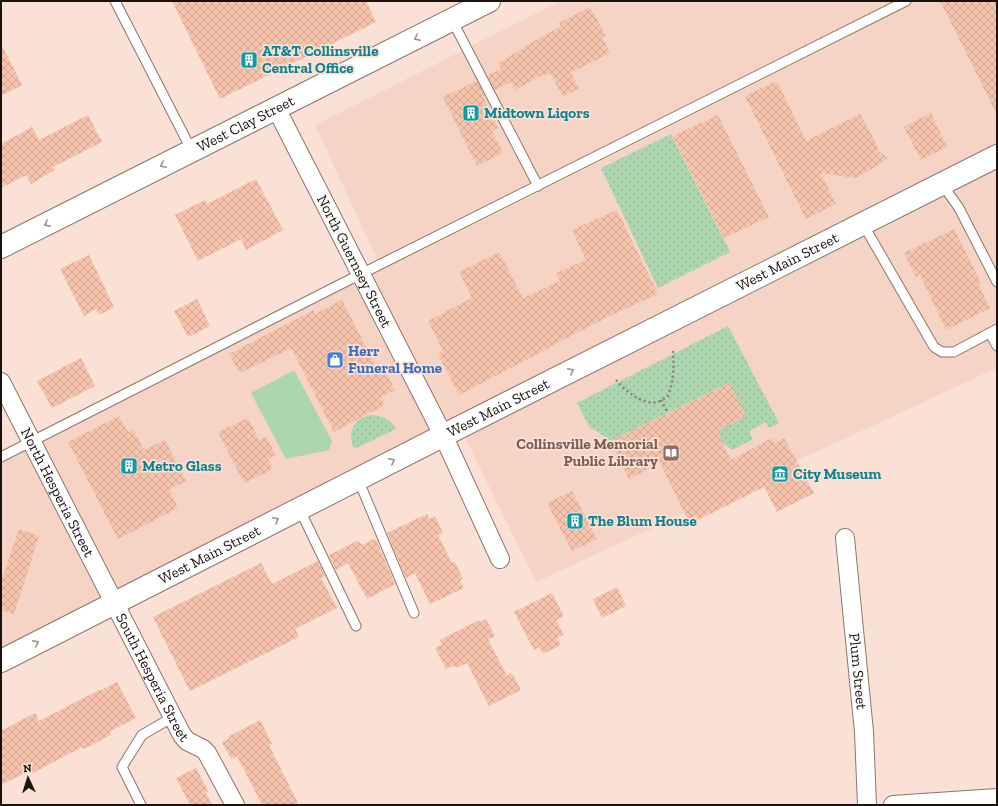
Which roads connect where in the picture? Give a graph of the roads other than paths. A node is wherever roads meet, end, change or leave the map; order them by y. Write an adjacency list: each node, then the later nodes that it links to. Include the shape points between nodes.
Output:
1 (115, 1): 6 (lane)
2 (489, 1): 4 (main road, West Clay Street)
3 (906, 1): 9 (lane)
4 (452, 20): 5 (main road, West Clay Street, one-way to 5); 9 (lane)
5 (276, 108): 6 (main road, West Clay Street); 12 (street, North Guernsey Street)
6 (192, 151): 11 (main road, West Clay Street, one-way to 11)
7 (997, 156): 8 (main road, West Main Street)
8 (942, 184): 10 (main road, West Main Street); 13 (lane, via 959,208)
9 (538, 186): 12 (lane)
10 (863, 224): 14 (lane, via 934,347 942,352 954,352); 17 (main road, West Main Street, one-way to 10)
11 (1, 247)
12 (361, 274): 17 (street, North Guernsey Street); 18 (lane)
13 (997, 282)
14 (993, 331): 15 (lane)
15 (997, 346)
16 (1, 382): 18 (street, North Hesperia Street)
17 (443, 435): 20 (main road, West Main Street, one-way to 17); 23 (street, North Guernsey Street)
18 (31, 441): 19 (lane); 24 (street, North Hesperia Street)
19 (1, 457)
20 (358, 479): 21 (main road, West Main Street); 25 (lane)
21 (299, 508): 24 (main road, West Main Street, one-way to 21); 26 (lane)
22 (845, 538): 32 (street, Plum Street, via 864,732)
23 (500, 559)
24 (114, 603): 27 (main road, West Main Street, one-way to 24); 28 (street, South Hesperia Street)
25 (414, 613)
26 (356, 626)
27 (1, 661)
28 (173, 717): 30 (lane, via 142,736 122,767); 31 (street, South Hesperia Street, via 187,742 207,753)
29 (997, 798): 33 (street)
30 (141, 805)
31 (235, 805)
32 (868, 805)
33 (893, 805)

